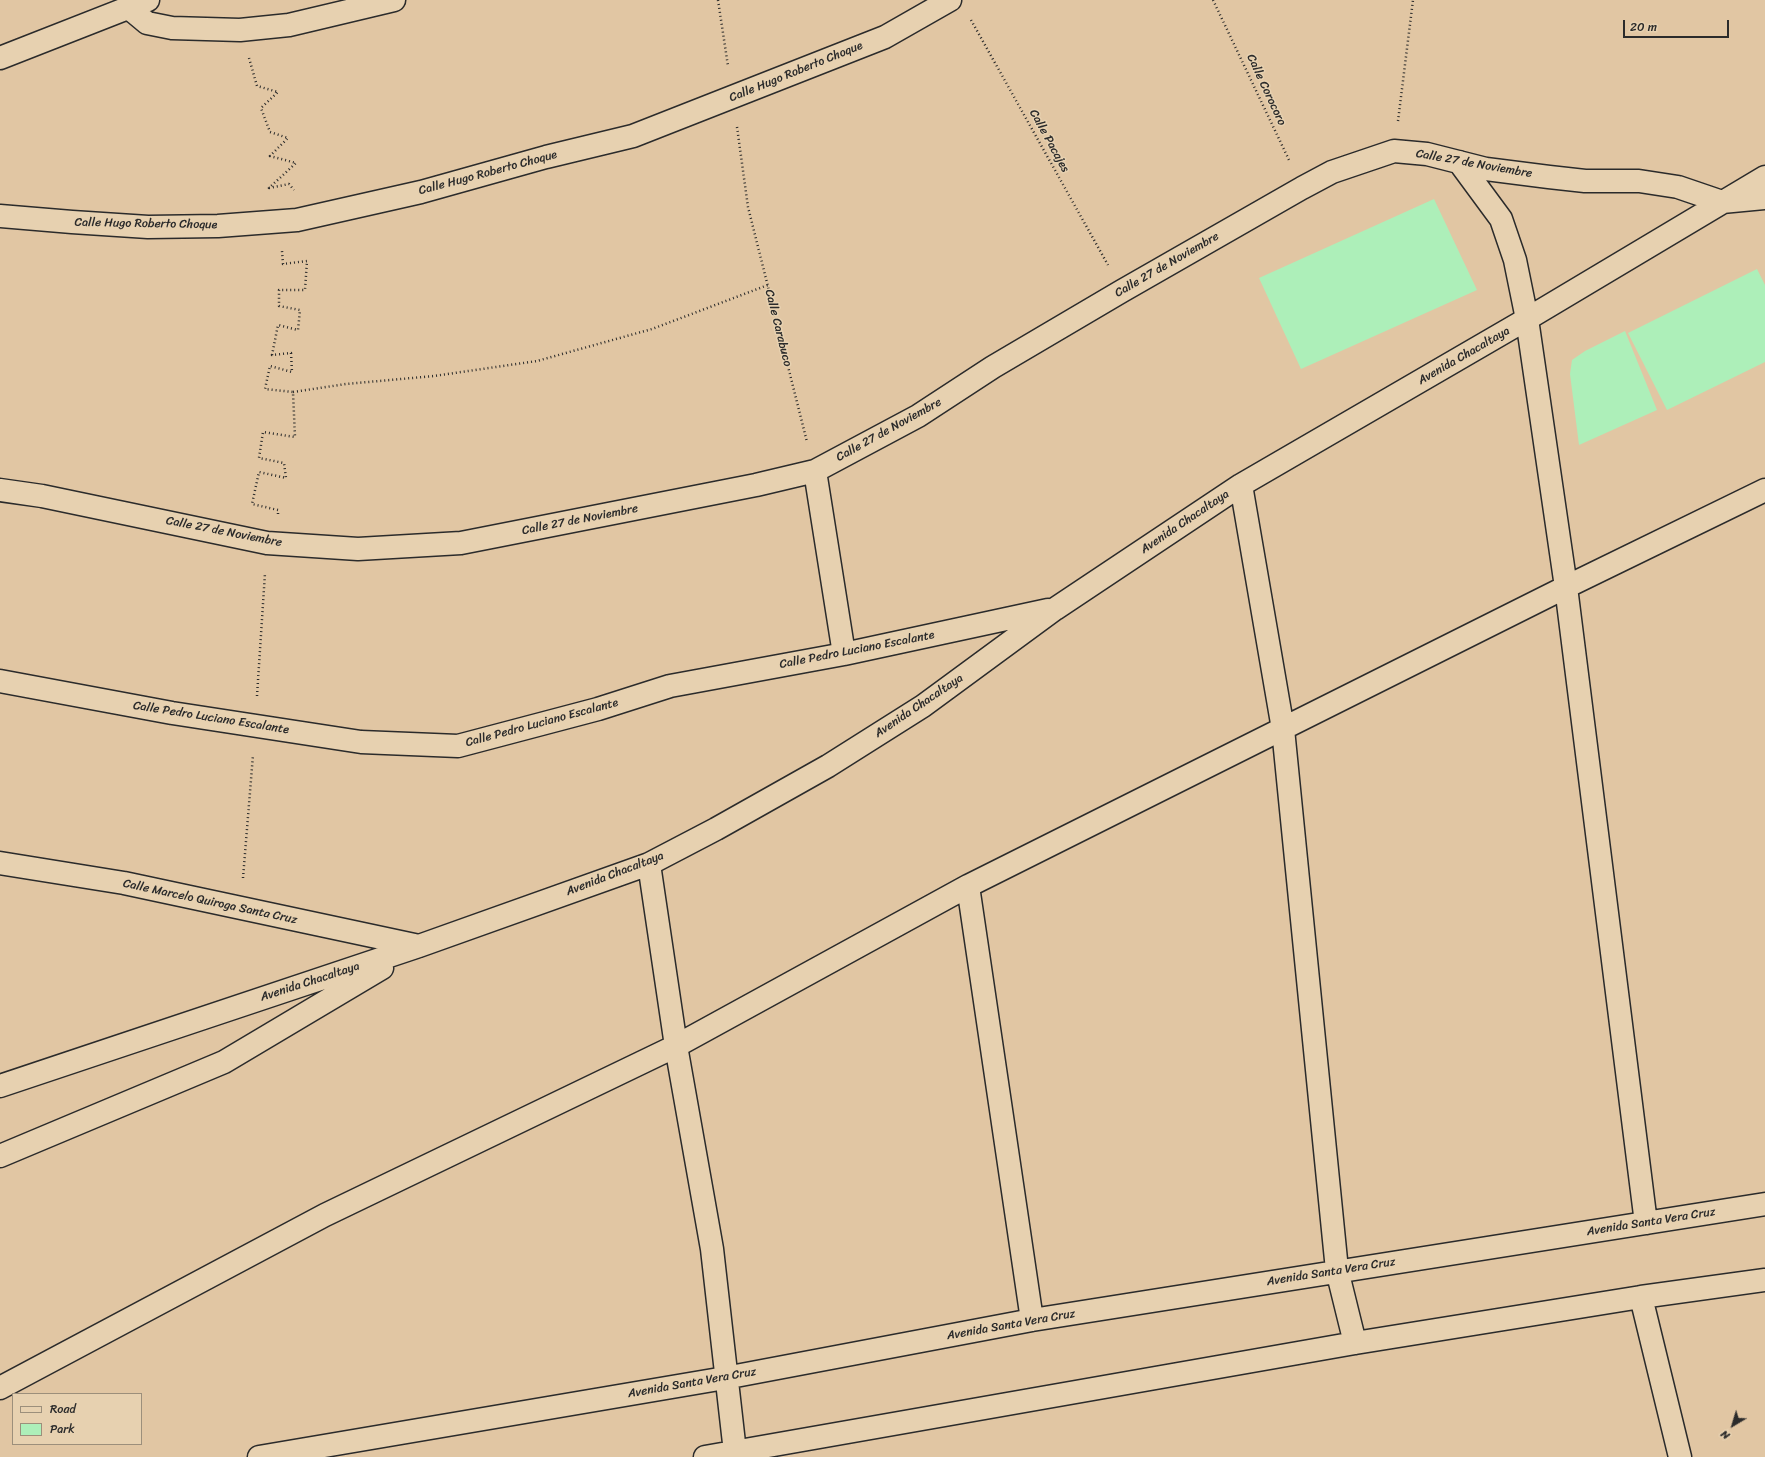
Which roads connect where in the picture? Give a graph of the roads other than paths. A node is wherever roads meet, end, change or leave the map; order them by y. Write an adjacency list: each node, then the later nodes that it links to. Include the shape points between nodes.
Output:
1 (394, 0): 3 (street, via 289,25 240,30 172,28 147,23)
2 (950, 0): 9 (street, Calle Hugo Roberto Choque, via 885,37 633,136 546,156 421,192 297,220 218,226 148,227)
3 (139, 4): 4 (street)
4 (0, 58)
5 (1459, 162): 8 (street, Calle 27 de Noviembre, via 1486,169 1548,178 1639,181 1678,187); 10 (street, via 1501,219 1515,260); 11 (street, Calle 27 de Noviembre, via 1427,154 1394,151 1332,172 1122,290 993,367 918,416)
6 (1765, 177): 8 (street, Avenida Chacaltaya)
7 (1765, 198): 8 (street)
8 (1722, 202): 10 (street, Avenida Chacaltaya)
9 (0, 216)
10 (1527, 320): 12 (street, Avenida Chacaltaya); 15 (street)
11 (815, 471): 13 (street, Calle 27 de Noviembre, via 461,543 358,549 267,543 42,496); 17 (street)
12 (1241, 485): 16 (street, Avenida Chacaltaya); 19 (street)
13 (0, 490)
14 (1765, 490): 15 (street)
15 (1566, 586): 19 (street); 28 (street)
16 (1055, 609): 17 (street, Calle Pedro Luciano Escalante); 21 (street, Avenida Chacaltaya, via 923,706 808,777)
17 (844, 654): 18 (street, Calle Pedro Luciano Escalante, via 670,686 598,710 458,746 361,742 172,713)
18 (0, 681)
19 (1283, 729): 22 (street); 29 (street)
20 (0, 863): 23 (street, Calle Marcelo Quiroga Santa Cruz, via 124,883)
21 (649, 864): 23 (street, Avenida Chacaltaya); 24 (street)
22 (968, 886): 24 (street); 32 (street)
23 (419, 946): 25 (street, Avenida Chacaltaya); 26 (street, via 224,1062)
24 (676, 1046): 34 (street, via 712,1249); 35 (street, via 325,1216)
25 (0, 1086)
26 (0, 1156)
27 (1765, 1204): 28 (street, Avenida Santa Vera Cruz)
28 (1646, 1223): 29 (street, Avenida Santa Vera Cruz)
29 (1337, 1270): 32 (street, Avenida Santa Vera Cruz); 33 (street)
30 (1765, 1280): 31 (street)
31 (1641, 1297): 33 (street); 39 (street)
32 (1032, 1320): 34 (street, Avenida Santa Vera Cruz)
33 (1355, 1342): 36 (street)
34 (726, 1378): 36 (street); 37 (street, Avenida Santa Vera Cruz)
35 (0, 1388)
36 (735, 1452): 38 (street)
37 (259, 1457)
38 (705, 1457)
39 (1680, 1457)

